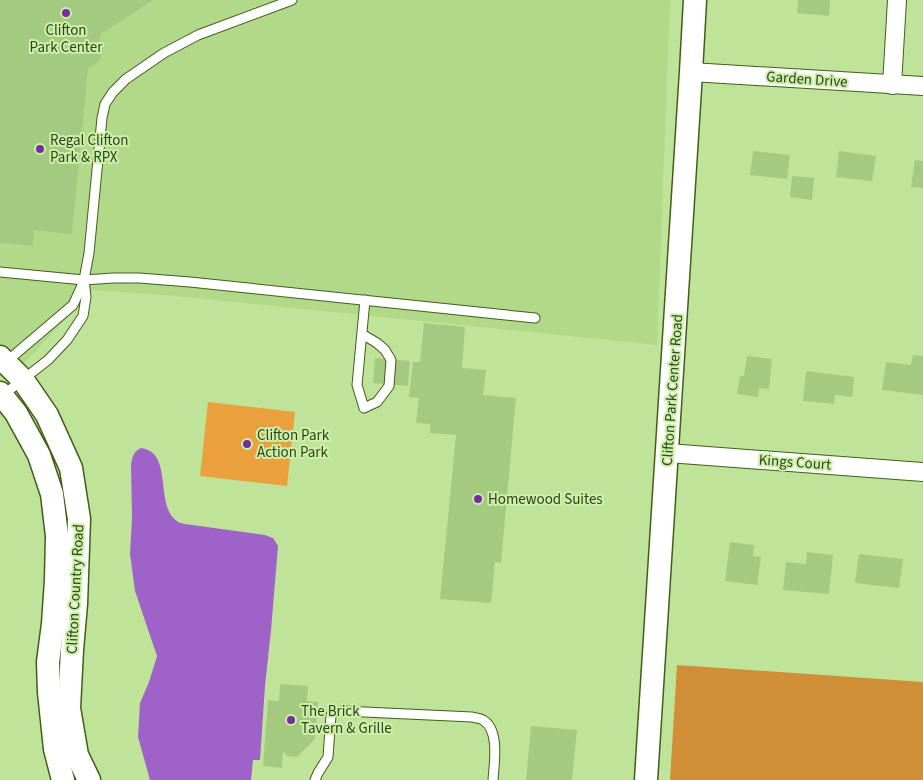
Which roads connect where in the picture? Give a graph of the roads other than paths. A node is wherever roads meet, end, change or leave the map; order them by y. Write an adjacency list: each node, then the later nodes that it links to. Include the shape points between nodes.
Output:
1 (292, 0): 8 (lane, via 198,35 164,53 113,92 102,118)
2 (694, 0): 4 (street, Clifton Park Center Road)
3 (897, 0): 5 (street)
4 (692, 72): 5 (street, Garden Drive); 15 (street, Clifton Park Center Road)
5 (892, 85): 6 (street, Garden Drive)
6 (923, 86)
7 (0, 272): 8 (lane)
8 (84, 280): 9 (lane, via 139,278); 12 (lane, via 72,305); 13 (lane, via 83,316 67,340)
9 (365, 300): 10 (lane); 11 (lane)
10 (535, 318)
11 (362, 334): 11 (lane, via 385,350 391,360 389,386 377,402 364,408 357,385)
12 (2, 362): 13 (street, Clifton Country Road)
13 (23, 380): 14 (lane); 18 (street, Clifton Country Road, via 47,415 71,468 79,519 69,708 77,755)
14 (1, 394): 17 (street, Clifton Country Road, via 16,413 39,455 52,494 57,536 48,662 49,692 55,749)
15 (668, 453): 16 (street, Kings Court); 21 (street, Clifton Park Center Road)
16 (923, 472)
17 (63, 780)
18 (89, 780)
19 (315, 780): 20 (lane, via 328,758 331,715 343,711 484,720 491,728 495,744)
20 (493, 780)
21 (646, 780)

